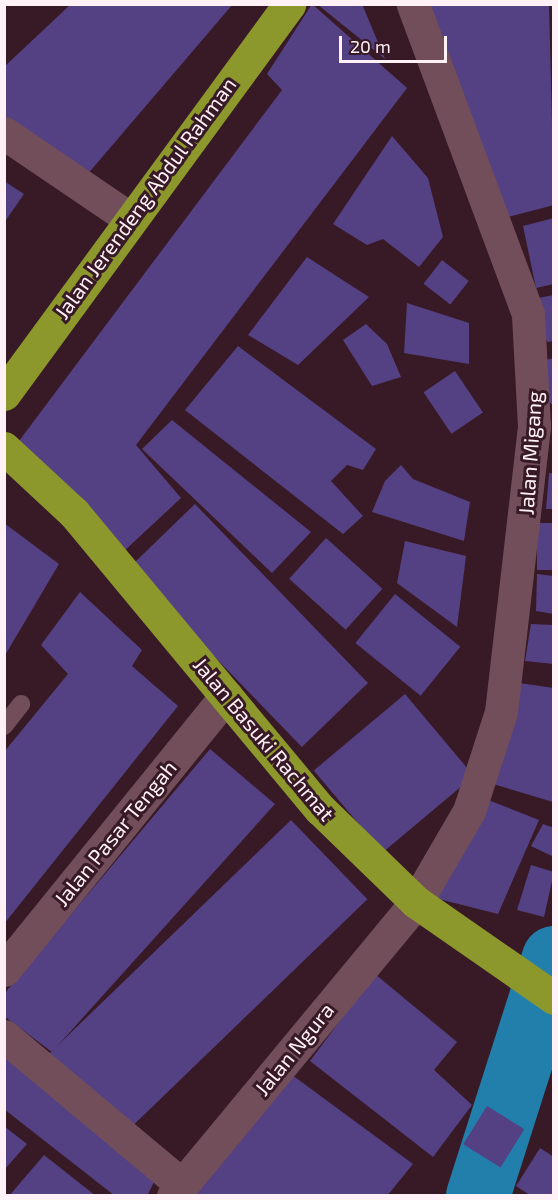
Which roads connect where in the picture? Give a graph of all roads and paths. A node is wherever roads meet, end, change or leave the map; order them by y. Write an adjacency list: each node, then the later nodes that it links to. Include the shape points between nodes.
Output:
1 (289, 4): 4 (highway, Jalan Jerendeng Abdul Rahman)
2 (413, 4): 10 (street, Jalan Migang, via 528,315 536,398 501,712 469,811)
3 (4, 133): 4 (street)
4 (129, 218): 5 (highway, Jalan Jerendeng Abdul Rahman)
5 (4, 394)
6 (4, 448): 7 (highway, Jalan Basuki Rachmat, via 74,513)
7 (226, 696): 10 (highway, Jalan Basuki Rachmat, via 320,809); 11 (street, Jalan Pasar Tengah)
8 (21, 704): 9 (lane)
9 (4, 726)
10 (416, 902): 12 (highway, Jalan Basuki Rachmat); 14 (street, Jalan Ngura)
11 (4, 970)
12 (554, 998)
13 (4, 1036): 14 (street)
14 (177, 1190)

